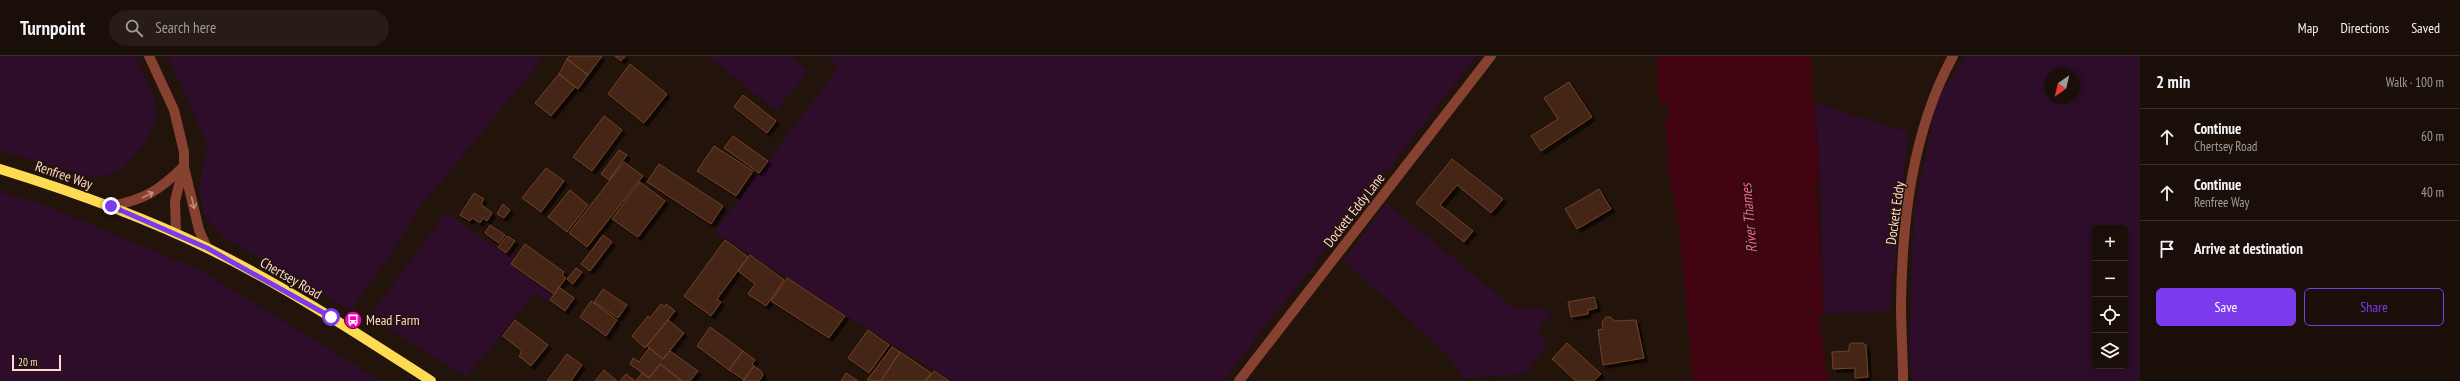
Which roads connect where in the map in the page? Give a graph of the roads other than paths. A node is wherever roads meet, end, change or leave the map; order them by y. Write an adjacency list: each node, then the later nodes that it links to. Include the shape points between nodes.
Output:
1 (149, 56): 4 (street, via 174,110 181,132)
2 (1491, 56): 10 (street, Dockett Eddy Lane)
3 (1953, 56): 11 (street, Dockett Eddy, via 1929,109 1905,222 1901,306)
4 (184, 165): 6 (street, one-way to 4, via 133,202 153,193); 7 (street, via 175,201); 8 (street, one-way to 8, via 199,230)
5 (0, 169): 6 (main road, Renfree Way)
6 (111, 206): 7 (main road, Renfree Way)
7 (176, 234): 8 (main road, Renfree Way)
8 (207, 248): 9 (main road, Chertsey Road, via 331,317)
9 (431, 381)
10 (1239, 381)
11 (1903, 381)

